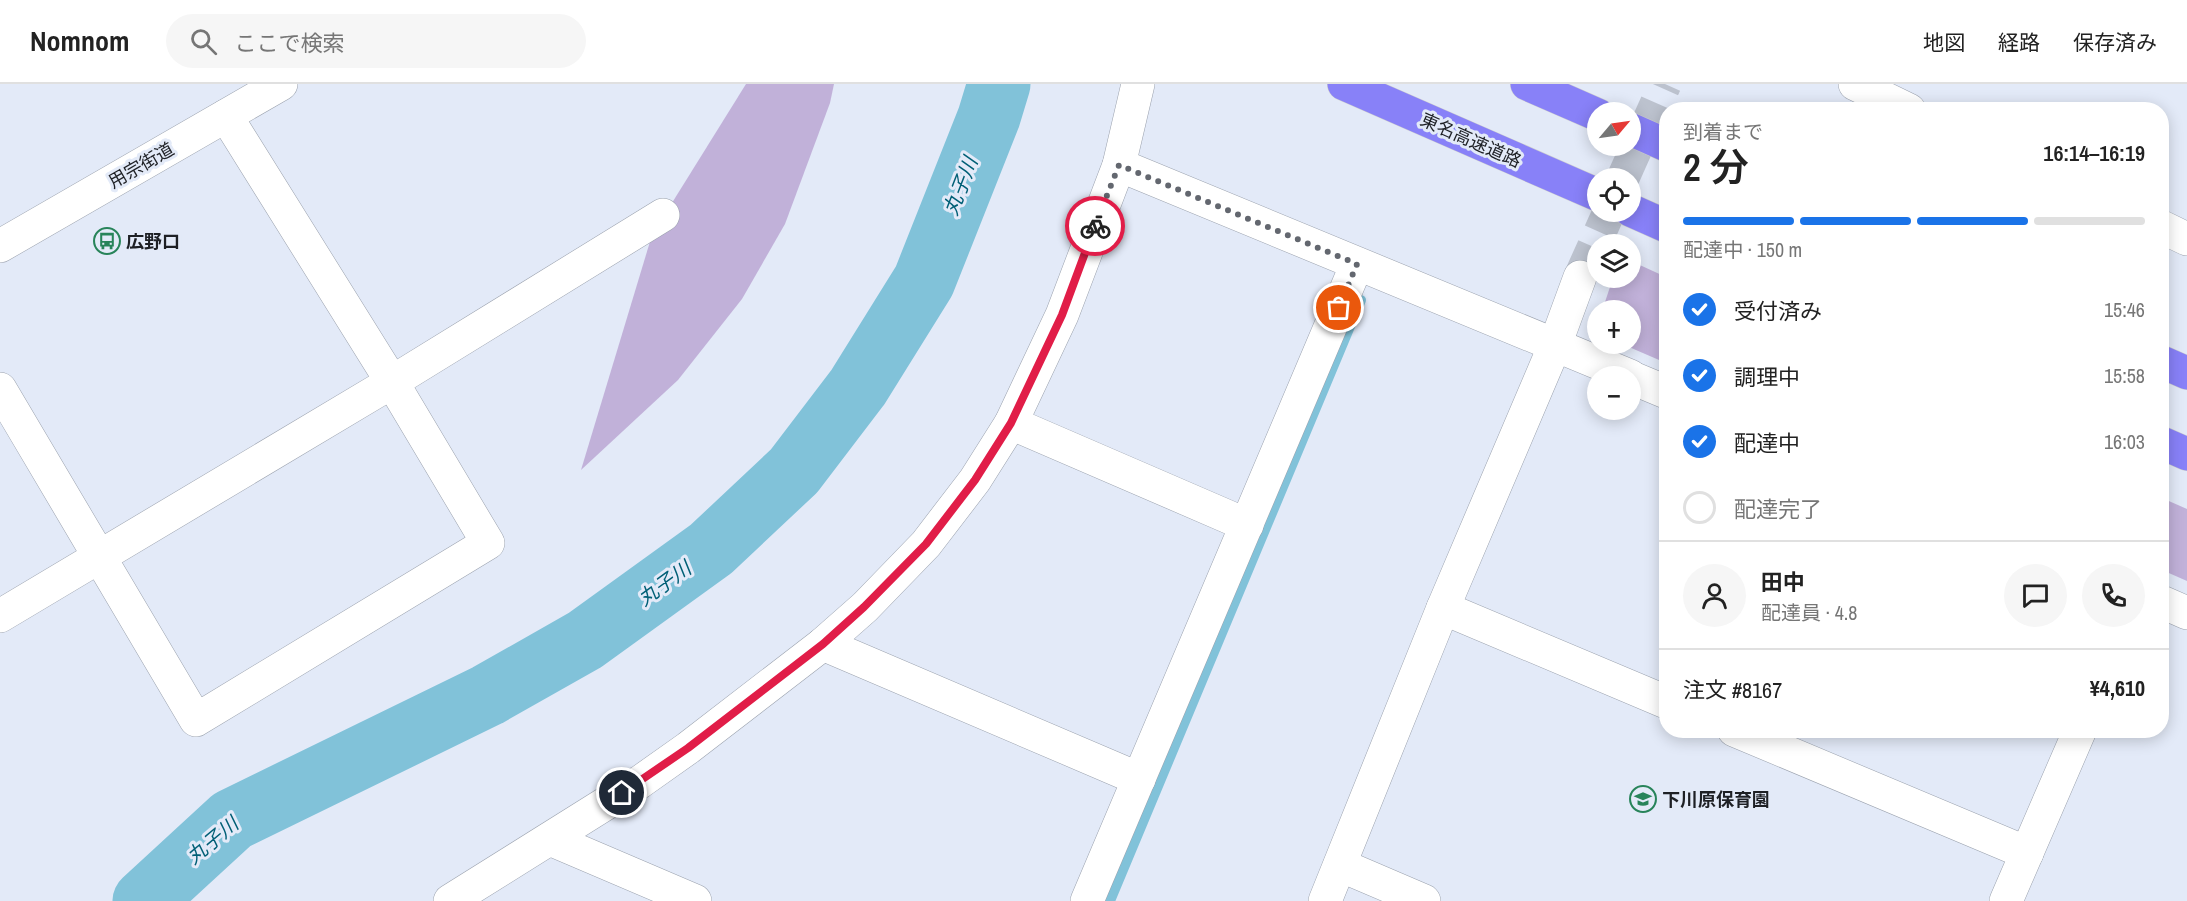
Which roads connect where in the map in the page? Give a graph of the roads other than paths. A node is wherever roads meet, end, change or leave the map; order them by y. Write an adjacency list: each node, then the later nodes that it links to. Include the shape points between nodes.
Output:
1 (281, 84): 8 (street, 用宗街道)
2 (1138, 84): 11 (street)
3 (1344, 84): 12 (highway, 東名高速道路)
4 (1527, 84): 7 (highway)
5 (1855, 84): 6 (street)
6 (1892, 102)
7 (1587, 110)
8 (226, 117): 18 (street, 用宗街道); 25 (street)
9 (1641, 134): 10 (highway)
10 (1659, 142)
11 (1119, 165): 19 (street); 29 (street, via 1062,315)
12 (1587, 190)
13 (663, 215): 25 (street)
14 (1641, 215): 15 (highway)
15 (1659, 223)
16 (2169, 230): 17 (street)
17 (2187, 239)
18 (0, 246)
19 (1357, 264): 21 (street); 32 (street)
20 (1580, 277): 21 (street)
21 (1555, 345): 23 (street); 35 (street)
22 (2169, 365): 24 (highway)
23 (1604, 366)
24 (2187, 373)
25 (392, 382): 33 (street); 33 (street, via 488,543 196,720)
26 (1641, 382): 28 (street)
27 (0, 389): 33 (street)
28 (1659, 389)
29 (1011, 423): 32 (street); 38 (street, via 975,480 926,544)
30 (2169, 446): 31 (highway)
31 (2187, 454)
32 (1246, 525): 42 (street)
33 (99, 556): 37 (street)
34 (2169, 605): 36 (street)
35 (1443, 608): 39 (street); 45 (street)
36 (2187, 613)
37 (0, 616)
38 (823, 644): 42 (street); 43 (street, via 688,748)
39 (1659, 699)
40 (1753, 738): 44 (street)
41 (2077, 738): 44 (street)
42 (1139, 779): 48 (street)
43 (550, 839): 46 (street); 47 (street)
44 (2027, 853): 51 (street)
45 (1340, 865): 49 (street); 50 (street)
46 (450, 901)
47 (695, 901)
48 (1087, 901)
49 (1325, 901)
50 (1424, 901)
51 (2006, 901)

